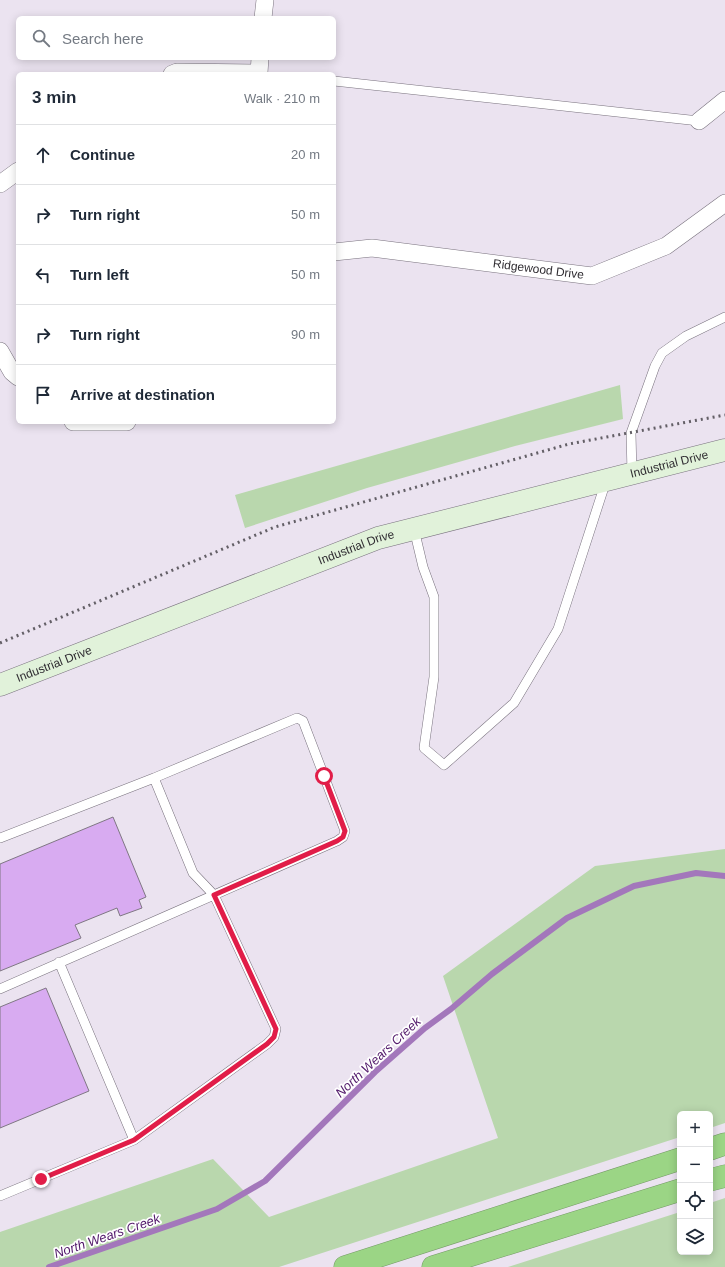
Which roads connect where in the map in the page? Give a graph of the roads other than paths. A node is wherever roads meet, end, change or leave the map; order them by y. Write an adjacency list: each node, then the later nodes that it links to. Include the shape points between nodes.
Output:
1 (265, 0): 2 (street)
2 (264, 16)
3 (262, 68): 4 (street)
4 (177, 72)
5 (336, 81): 7 (lane)
6 (725, 100): 7 (street)
7 (699, 121)
8 (16, 172): 9 (street)
9 (0, 184)
10 (725, 203): 11 (street, Ridgewood Drive, via 666,246 592,276 372,248)
11 (336, 252)
12 (725, 317): 16 (lane, via 686,336 662,353 630,433)
13 (0, 351): 14 (street)
14 (16, 375)
15 (725, 450): 16 (main road, Industrial Drive)
16 (632, 474): 17 (main road, Industrial Drive)
17 (606, 480): 18 (main road, Industrial Drive); 18 (lane, via 558,629 514,703 444,765 424,748 434,677 434,597 423,567)
18 (414, 529): 19 (main road, Industrial Drive, via 378,538)
19 (0, 685)
20 (154, 778): 21 (lane); 22 (lane, via 193,873); 22 (lane, via 297,718 303,721 345,831 343,837)
21 (0, 837)
22 (214, 895): 23 (lane); 25 (lane, via 276,1029 274,1037)
23 (60, 962): 24 (lane); 25 (lane)
24 (0, 989)
25 (134, 1140): 32 (lane)
26 (725, 1144): 27 (highway)
27 (713, 1148)
28 (677, 1160): 33 (highway)
29 (725, 1176): 30 (highway)
30 (713, 1179)
31 (677, 1191): 34 (highway)
32 (0, 1196)
33 (345, 1267)
34 (433, 1267)

